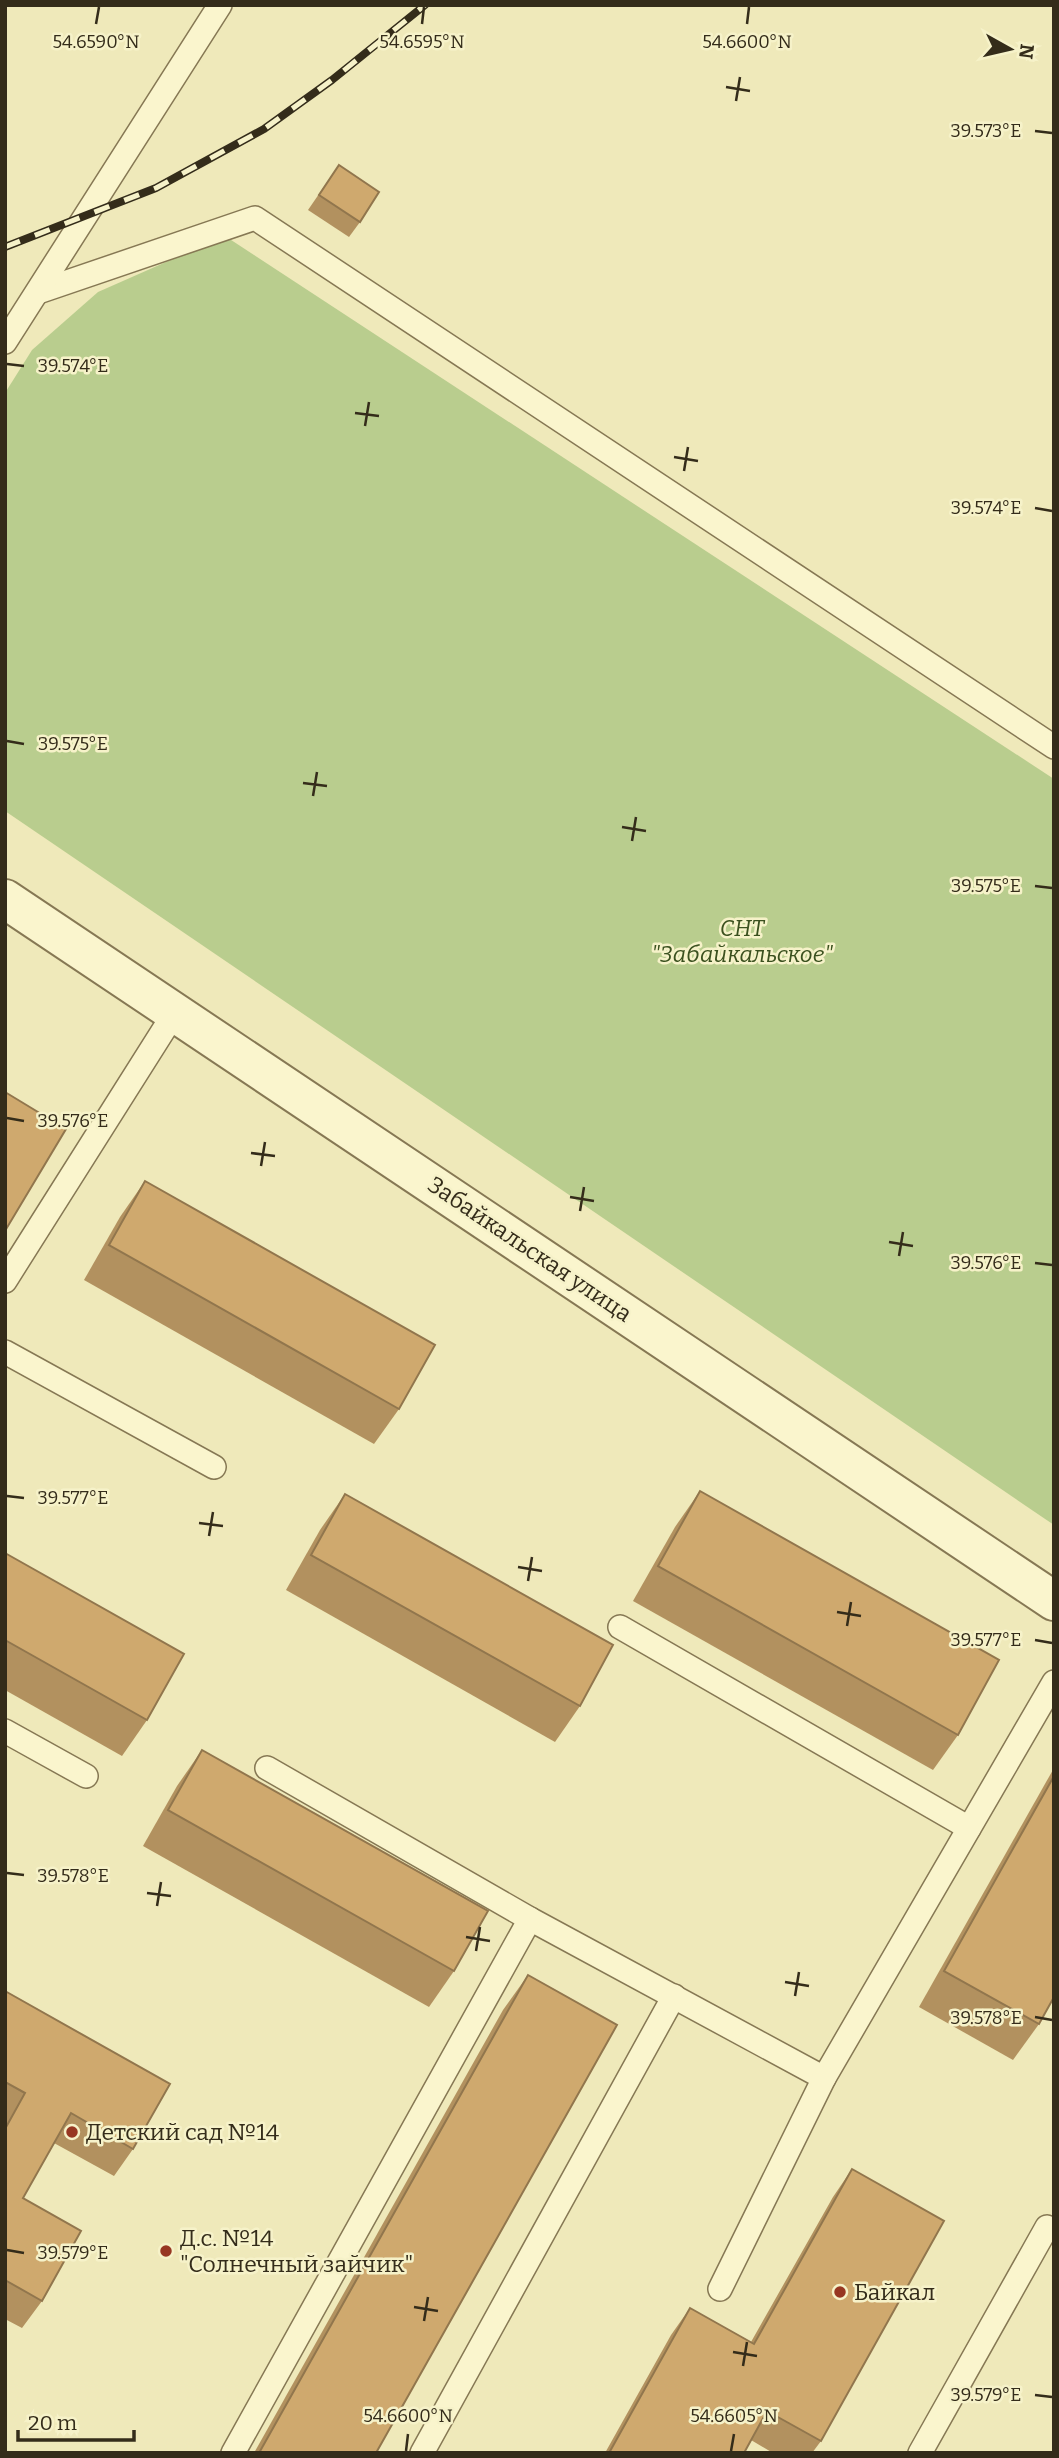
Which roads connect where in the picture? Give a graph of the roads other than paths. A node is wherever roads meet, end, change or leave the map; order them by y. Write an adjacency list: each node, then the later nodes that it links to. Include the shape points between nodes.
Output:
1 (220, 5): 2 (lane)
2 (38, 292): 3 (lane); 4 (lane, via 254,218)
3 (5, 342)
4 (1054, 747)
5 (5, 899): 6 (street, Забайкальская улица)
6 (176, 1012): 7 (lane); 10 (street, Забайкальская улица)
7 (5, 1281)
8 (5, 1352): 9 (lane)
9 (214, 1467)
10 (1054, 1601)
11 (620, 1627): 16 (lane)
12 (1054, 1682): 16 (lane)
13 (5, 1731): 15 (lane)
14 (267, 1768): 17 (lane)
15 (86, 1776)
16 (969, 1828): 19 (lane)
17 (530, 1919): 18 (lane); 22 (lane)
18 (674, 1996): 19 (lane); 23 (lane)
19 (824, 2078): 21 (lane)
20 (1052, 2224): 24 (lane)
21 (720, 2290)
22 (233, 2453)
23 (422, 2453)
24 (920, 2453)

